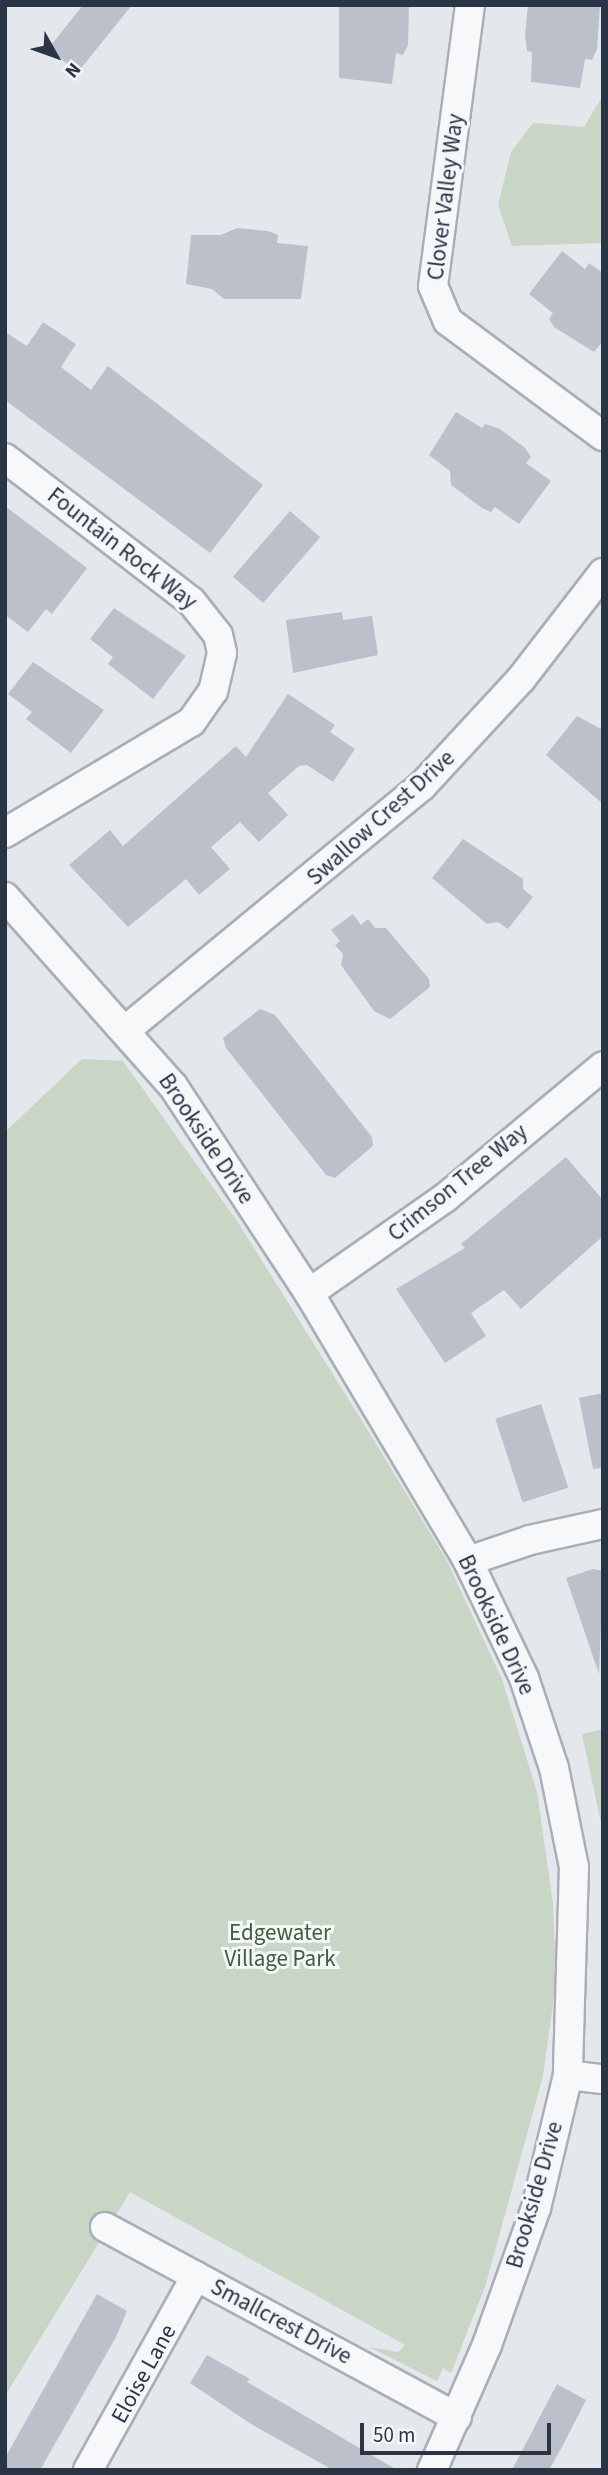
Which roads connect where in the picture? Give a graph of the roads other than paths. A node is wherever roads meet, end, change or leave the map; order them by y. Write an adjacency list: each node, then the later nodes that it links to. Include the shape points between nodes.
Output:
1 (470, 5): 2 (street, Clover Valley Way, via 433,286 448,321)
2 (603, 436)
3 (5, 458): 5 (street, Fountain Rock Way, via 191,601 218,635 222,653 213,691 191,722)
4 (603, 573): 7 (street, Swallow Crest Drive, via 521,679 422,786)
5 (5, 833)
6 (5, 897): 7 (street, Brookside Drive)
7 (127, 1029): 9 (street, Brookside Drive, via 173,1086)
8 (603, 1066): 9 (street, Crimson Tree Way, via 446,1197)
9 (309, 1293): 11 (street, Brookside Drive)
10 (603, 1524): 11 (street, via 530,1540)
11 (468, 1561): 12 (street, Brookside Drive, via 524,1678 554,1768 574,1867)
12 (568, 2075): 13 (street); 16 (street, Brookside Drive, via 536,2208)
13 (603, 2080)
14 (105, 2227): 15 (street, Smallcrest Drive)
15 (196, 2276): 16 (street, Smallcrest Drive); 17 (street, Eloise Lane)
16 (457, 2417): 18 (street, Brookside Drive)
17 (88, 2470)
18 (432, 2470)

